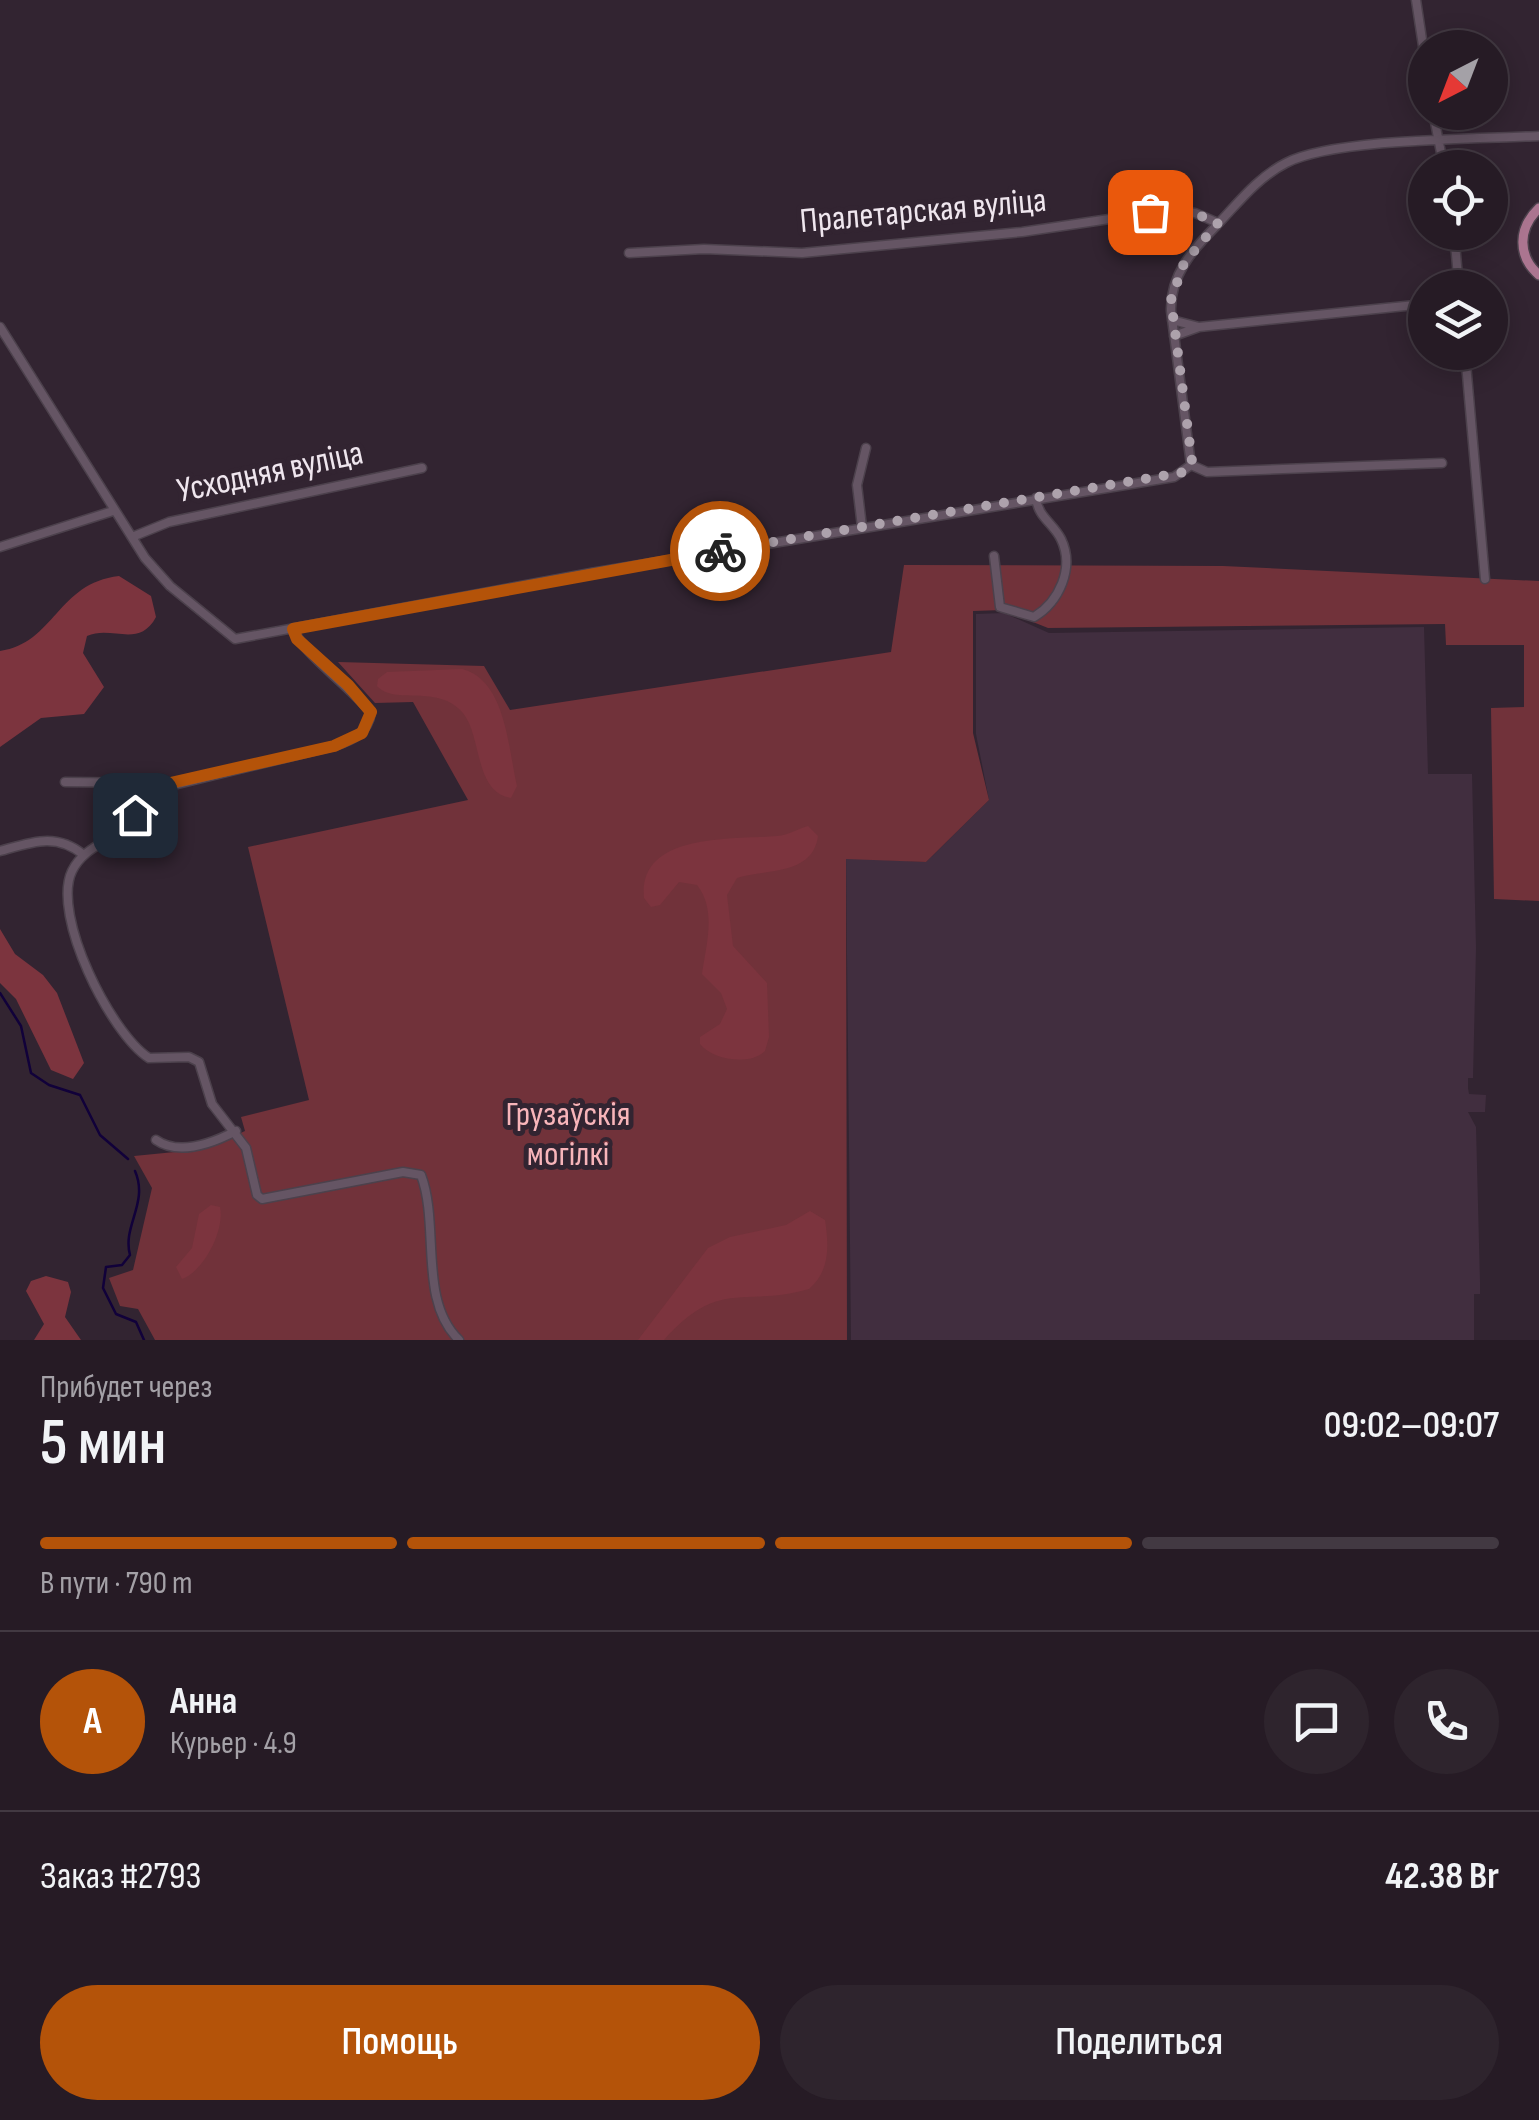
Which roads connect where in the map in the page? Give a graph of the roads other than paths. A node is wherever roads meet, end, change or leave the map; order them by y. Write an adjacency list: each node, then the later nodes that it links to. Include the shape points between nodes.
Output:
1 (1416, 0): 2 (street)
2 (1421, 30)
3 (1437, 130): 5 (street)
4 (1539, 136): 5 (street)
5 (1440, 142): 6 (street); 8 (street, via 1293,160 1263,178)
6 (1441, 150)
7 (1539, 208): 10 (main road, via 1522,244)
8 (1218, 223): 9 (street, Пралетарская вуліца, via 1172,210 802,252); 14 (street, via 1178,276)
9 (629, 253)
10 (1539, 275)
11 (1408, 306): 13 (street)
12 (0, 327): 21 (street)
13 (1199, 327): 14 (street); 14 (street)
14 (1173, 328): 18 (street)
15 (1467, 370): 26 (street)
16 (866, 448): 22 (street, via 857,485)
17 (1442, 463): 18 (street, via 1207,472)
18 (1191, 465): 20 (street, via 1174,477)
19 (422, 468): 23 (street, Усходняя вуліца, via 169,522)
20 (1036, 498): 22 (street); 25 (street, via 1064,549 1062,586 1049,608 1034,617 1000,607)
21 (113, 511): 23 (street); 24 (street)
22 (862, 526): 27 (street)
23 (132, 538): 27 (street, via 162,578 228,636)
24 (0, 547)
25 (994, 556)
26 (1485, 580)
27 (293, 629): 29 (street, via 371,712 362,733 334,746)
28 (65, 782): 29 (street)
29 (166, 784): 31 (street, via 148,795 122,829)
30 (0, 851): 31 (street, via 44,839)
31 (84, 855): 32 (street, via 70,874 68,901 106,1008 149,1058 199,1062 212,1104)
32 (238, 1135): 33 (street, via 182,1147); 34 (street, via 262,1199 403,1172 421,1175 443,1316)
33 (156, 1140)
34 (460, 1340)

